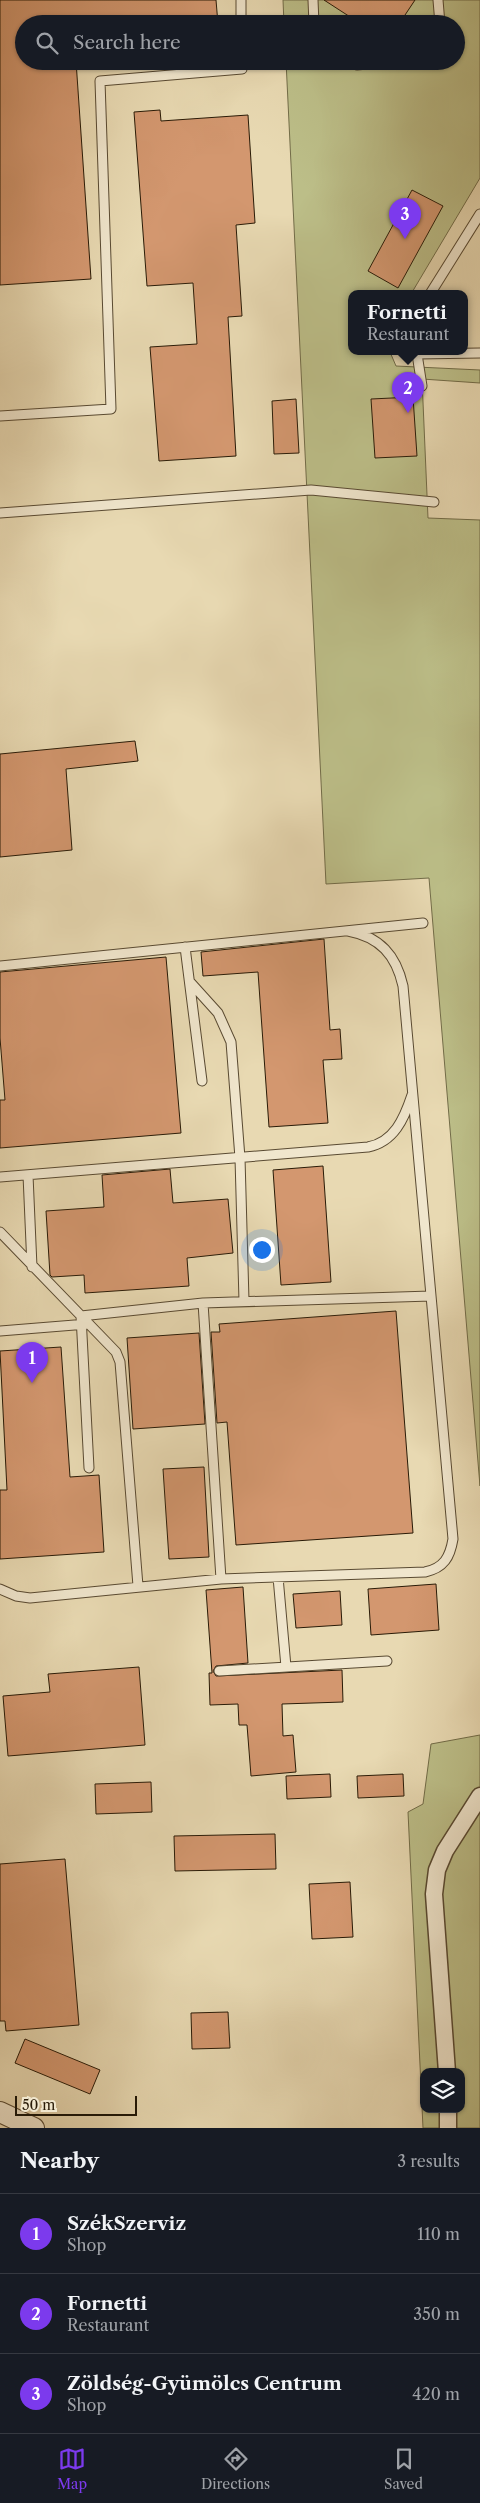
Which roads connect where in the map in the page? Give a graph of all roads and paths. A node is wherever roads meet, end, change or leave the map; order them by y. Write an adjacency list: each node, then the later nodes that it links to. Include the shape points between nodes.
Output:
1 (241, 0): 4 (lane)
2 (313, 0): 5 (lane)
3 (438, 0): 6 (lane)
4 (241, 15)
5 (314, 15)
6 (439, 15)
7 (230, 70): 12 (lane, via 100,81 110,409)
8 (480, 214): 9 (lane)
9 (432, 290)
10 (417, 355): 11 (lane)
11 (422, 386)
12 (0, 416)
13 (434, 502): 14 (lane, via 311,490)
14 (0, 513)
15 (423, 923): 16 (lane)
16 (348, 931): 17 (lane); 21 (lane, via 372,938 396,962 403,986)
17 (185, 948): 18 (lane); 19 (lane)
18 (0, 966)
19 (190, 982): 20 (lane); 22 (lane, via 218,1013 231,1042)
20 (202, 1081)
21 (413, 1090): 22 (lane, via 399,1125 386,1142); 27 (lane)
22 (240, 1158): 23 (lane); 28 (lane)
23 (28, 1175): 24 (lane); 26 (lane)
24 (0, 1177)
25 (0, 1232): 26 (lane)
26 (32, 1267): 30 (lane)
27 (431, 1296): 28 (lane); 33 (lane, via 453,1539 448,1557 434,1570 425,1572)
28 (244, 1301): 29 (lane)
29 (203, 1303): 30 (lane); 34 (lane)
30 (84, 1322): 31 (lane); 32 (lane); 35 (lane, via 116,1352 120,1362)
31 (0, 1331)
32 (89, 1468)
33 (278, 1577): 34 (lane); 38 (lane)
34 (221, 1579): 35 (lane)
35 (138, 1586): 36 (lane, via 30,1598)
36 (0, 1589)
37 (387, 1661): 38 (lane)
38 (286, 1667): 39 (lane)
39 (219, 1671)
40 (480, 1796): 41 (street, via 445,1851 437,1870 434,1894)
41 (447, 2068)
42 (0, 2112): 44 (street)
43 (448, 2113): 45 (street)
44 (34, 2128)
45 (448, 2128)

